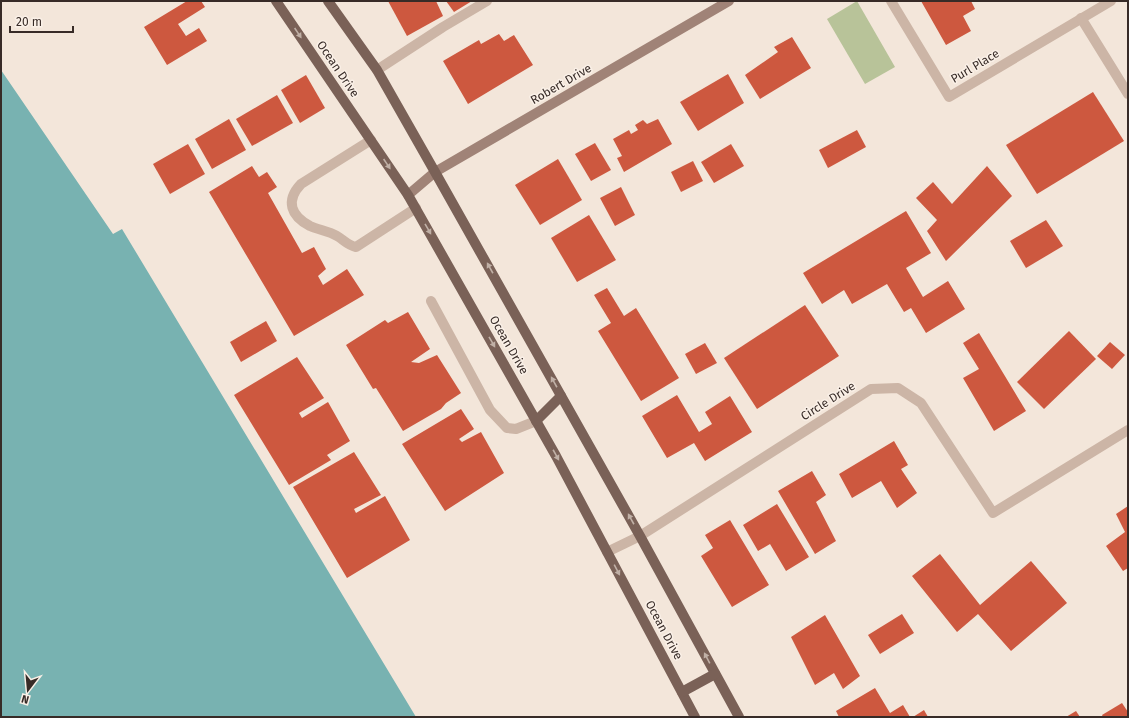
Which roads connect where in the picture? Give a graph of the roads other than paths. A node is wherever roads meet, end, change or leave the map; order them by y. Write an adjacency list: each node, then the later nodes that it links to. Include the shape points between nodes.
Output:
1 (276, 1): 10 (main road, Ocean Drive, one-way to 10)
2 (328, 1): 8 (main road, Ocean Drive)
3 (487, 1): 8 (street)
4 (729, 1): 11 (street, Robert Drive)
5 (891, 1): 7 (street, Purl Place, via 949,97)
6 (1110, 1): 7 (street, Purl Place)
7 (1081, 18): 9 (street)
8 (377, 70): 11 (main road, Ocean Drive)
9 (1128, 94)
10 (371, 140): 12 (main road, Ocean Drive, one-way to 12); 13 (street, via 301,184 293,193 291,206 299,219 356,247)
11 (436, 172): 12 (street, Robert Drive); 15 (main road, Ocean Drive, one-way to 11)
12 (408, 195): 13 (main road, Ocean Drive)
13 (416, 208): 16 (main road, Ocean Drive, one-way to 16)
14 (431, 300): 16 (street, via 490,410 507,428 516,429)
15 (562, 396): 16 (main road); 18 (main road, Ocean Drive, one-way to 15)
16 (536, 421): 19 (main road, Ocean Drive, one-way to 19)
17 (1128, 430): 18 (street, Circle Drive, via 993,513 921,403 898,388 871,389)
18 (640, 536): 19 (street, Circle Drive); 20 (main road, Ocean Drive, one-way to 18)
19 (607, 552): 21 (main road, Ocean Drive, one-way to 21)
20 (715, 674): 21 (main road); 23 (main road, Ocean Drive)
21 (682, 692): 22 (main road, Ocean Drive)
22 (695, 717)
23 (739, 717)

